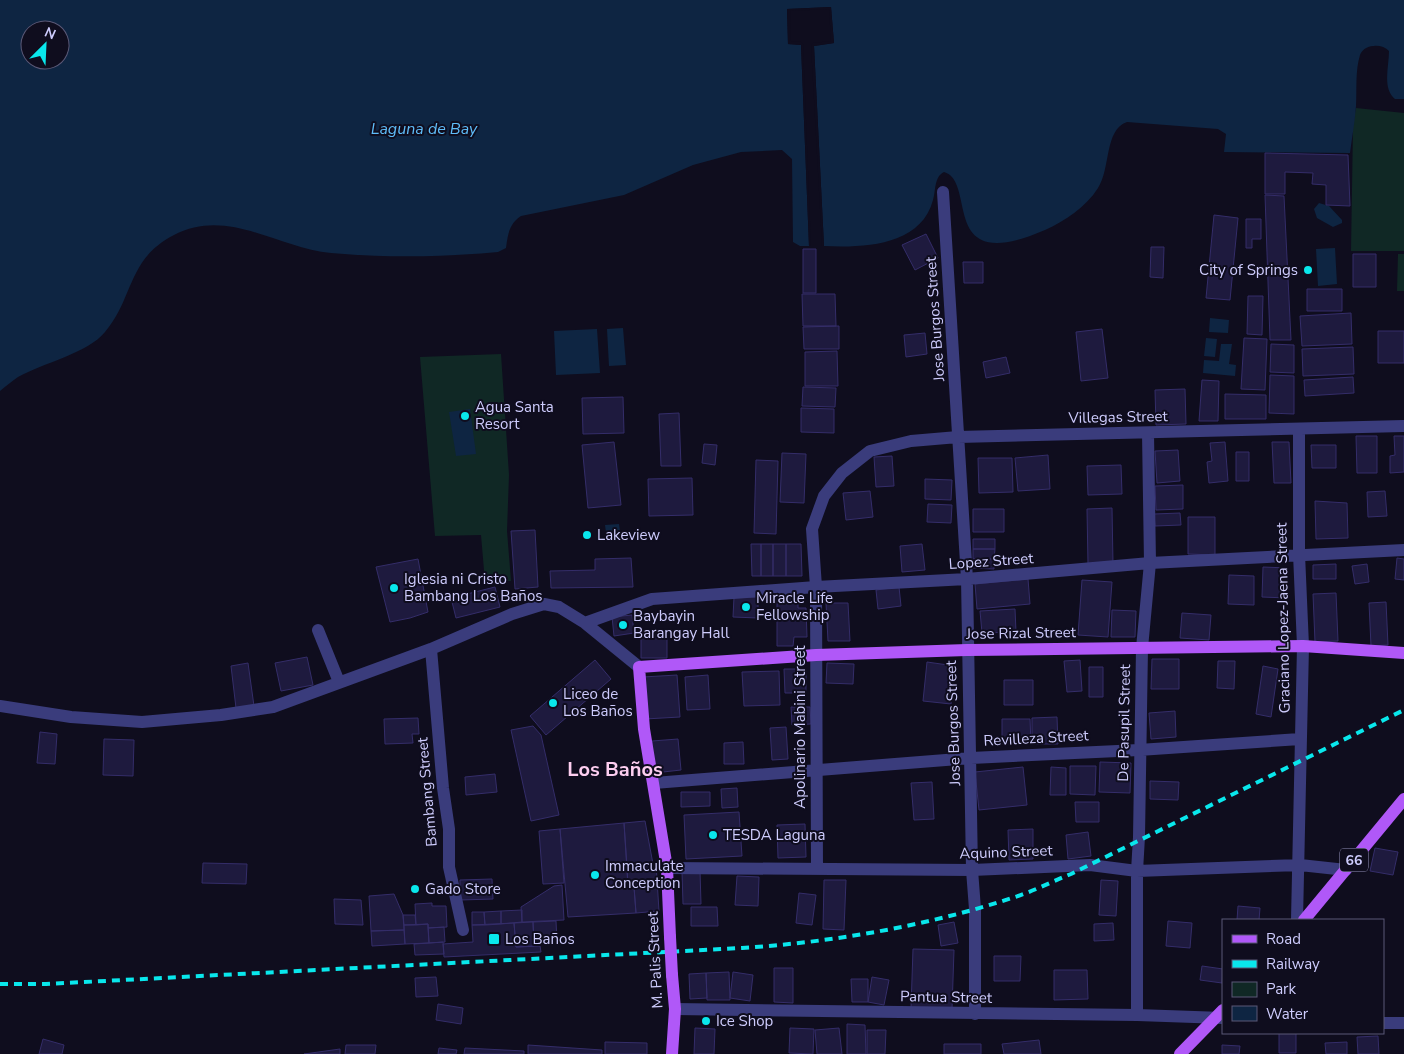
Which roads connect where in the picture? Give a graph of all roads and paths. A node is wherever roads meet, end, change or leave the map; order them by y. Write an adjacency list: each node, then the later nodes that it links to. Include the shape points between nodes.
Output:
1 (943, 192): 5 (street, Jose Burgos Street)
2 (1404, 426): 3 (street, Villegas Street)
3 (1299, 430): 4 (street, Villegas Street); 8 (street, Graciano Lopez-Jaena Street)
4 (1148, 433): 5 (street, Villegas Street); 9 (street, De Pasupil Street)
5 (958, 437): 6 (street, Villegas Street, via 911,441 870,451); 10 (street, Jose Burgos Street)
6 (842, 474): 11 (street, Apolinario Mabini Street, via 824,496 812,529)
7 (1404, 550): 8 (street, Lopez Street)
8 (1298, 554): 9 (street, Lopez Street); 14 (street, Graciano Lopez-Jaena Street)
9 (1150, 563): 10 (street, Lopez Street); 15 (street, De Pasupil Street)
10 (967, 580): 11 (street, Lopez Street); 17 (street, Jose Burgos Street)
11 (816, 587): 12 (street, Lopez Street, via 652,599); 19 (street, Apolinario Mabini Street)
12 (585, 622): 16 (street, via 559,606 544,604 512,614); 20 (street)
13 (318, 630): 21 (street)
14 (1303, 646): 15 (main road, Jose Rizal Street); 18 (main road, Jose Rizal Street); 23 (street, Graciano Lopez-Jaena Street)
15 (1142, 648): 17 (main road, Jose Rizal Street); 24 (street, De Pasupil Street)
16 (431, 649): 21 (street); 37 (street, Bambang Street, via 442,788 449,829 449,867)
17 (967, 650): 19 (main road, Jose Rizal Street); 25 (street, Jose Burgos Street)
18 (1404, 653)
19 (816, 655): 20 (main road, Jose Rizal Street); 26 (street, Apolinario Mabini Street)
20 (639, 667): 27 (main road, M. Palis Street, via 644,729)
21 (339, 682): 22 (street, via 273,707 142,722)
22 (0, 706)
23 (1300, 739): 24 (street, Revilleza Street); 29 (street, Graciano Lopez-Jaena Street)
24 (1139, 750): 25 (street, Revilleza Street); 34 (street, De Pasupil Street)
25 (971, 758): 26 (street, Revilleza Street); 32 (street, Jose Burgos Street)
26 (816, 770): 27 (street, Revilleza Street); 31 (street, Apolinario Mabini Street)
27 (654, 783): 30 (main road, M. Palis Street)
28 (1404, 799): 33 (main road, 66)
29 (1300, 866): 33 (street, Aquino Street); 34 (street, Aquino Street); 35 (street, Graciano Lopez-Jaena Street)
30 (667, 868): 31 (street, Aquino Street); 38 (main road, M. Palis Street, bridge)
31 (816, 869): 32 (street, Aquino Street)
32 (972, 870): 34 (street, Aquino Street, via 1090,864); 39 (street, Jose Burgos Street, via 976,909)
33 (1346, 870): 36 (main road, 66)
34 (1136, 871): 40 (street, De Pasupil Street)
35 (1297, 919)
36 (1305, 919)
37 (463, 930)
38 (675, 1009): 39 (street, Pantua Street); 44 (main road, M. Palis Street)
39 (974, 1014): 40 (street, Pantua Street)
40 (1137, 1015): 41 (street, Pantua Street)
41 (1220, 1015): 45 (main road)
42 (1384, 1022): 43 (street)
43 (1404, 1023)
44 (672, 1054)
45 (1180, 1054)

